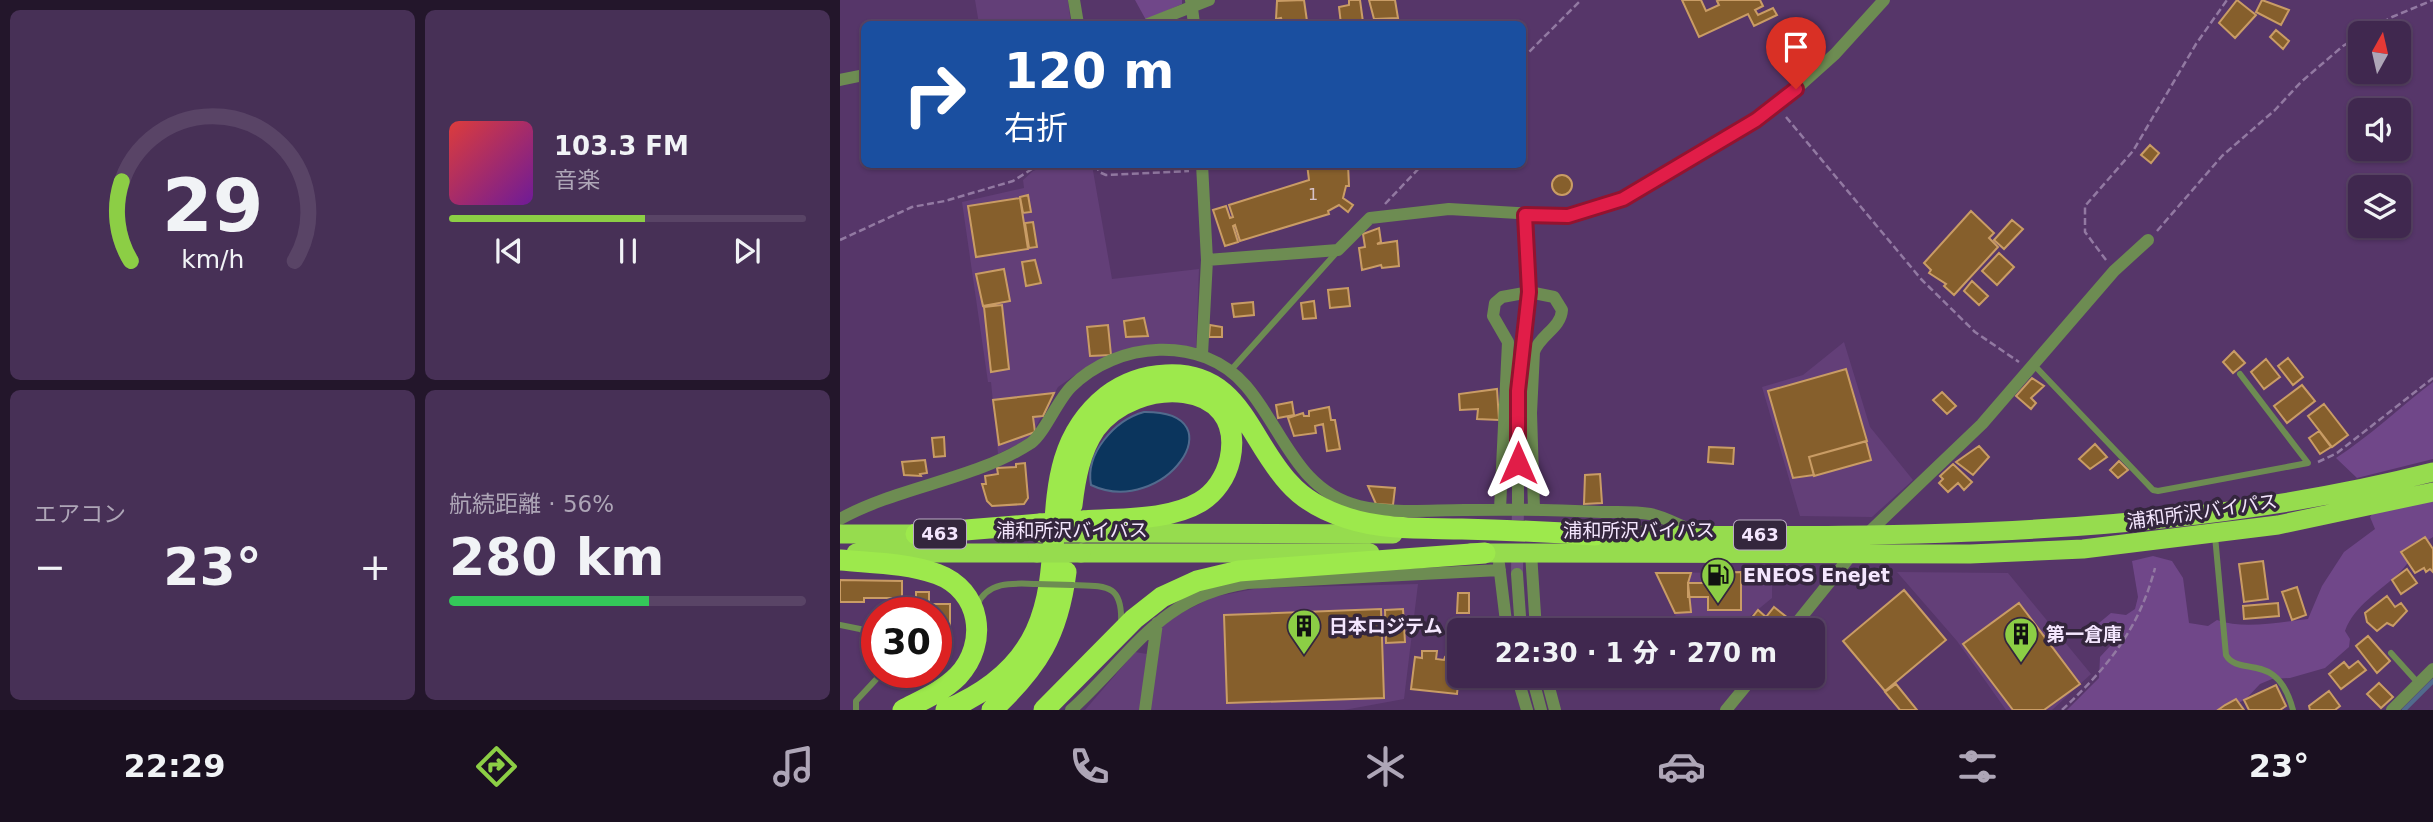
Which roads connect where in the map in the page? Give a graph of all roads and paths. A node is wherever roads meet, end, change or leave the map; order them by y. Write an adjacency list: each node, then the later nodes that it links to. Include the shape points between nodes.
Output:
1 (1074, 0): 8 (street)
2 (1209, 0): 7 (street)
3 (1581, 0): 13 (path)
4 (1884, 0): 16 (street, via 1835,54)
5 (2227, 0): 27 (path, via 2133,151 2085,206 2085,232)
6 (2433, 0): 11 (path)
7 (1192, 3): 9 (street); 10 (street)
8 (1078, 21)
9 (1154, 21)
10 (1194, 21)
11 (2385, 21)
12 (2348, 45): 24 (path, via 2221,156)
13 (1526, 55)
14 (861, 76): 15 (street)
15 (840, 80)
16 (1777, 106): 21 (street, via 1606,207 1568,216); 30 (path, via 1921,279 1975,332)
17 (1034, 168): 23 (path, via 1013,181 912,207)
18 (1098, 168): 19 (path, via 1106,175)
19 (1203, 168): 26 (street)
20 (1419, 168): 22 (path)
21 (1525, 215): 22 (street, via 1449,209); 28 (street)
22 (1370, 218): 25 (street)
23 (840, 240)
24 (2148, 240): 27 (street)
25 (1338, 250): 26 (street); 31 (lane)
26 (1207, 260): 29 (street)
27 (2114, 271): 30 (street)
28 (1529, 292): 37 (street, via 1518,391); 38 (street, via 1502,297 1493,310 1508,342); 39 (street, via 1554,298 1562,310 1558,323 1535,352 1531,413)
29 (1202, 355): 31 (street); 40 (street, via 1158,349 1120,357 1073,385 1034,442)
30 (2030, 366): 34 (lane, via 2153,490); 46 (street, via 1982,425)
31 (1231, 370): 38 (street, via 1258,401 1306,474 1336,497 1378,509)
32 (2240, 373): 34 (lane)
33 (2433, 378): 34 (path, via 2337,453)
34 (2308, 463)
35 (2433, 472): 46 (highway, 浦和所沢バイパス / 463, via 2275,506 2170,520 2077,529)
36 (2433, 492): 42 (highway, 浦和所沢バイパス / 463, via 2278,525)
37 (1518, 503)
38 (1500, 509): 39 (street)
39 (1534, 509): 47 (street, via 1649,514)
40 (840, 519)
41 (1083, 527): 44 (highway, bridge); 45 (highway, 浦和所沢バイパス / 463); 75 (highway, via 1185,508 1210,495 1225,474 1231,449 1231,436 1219,412 1199,396 1156,391 1124,403 1096,428 1077,474 1063,591 1054,627 1026,676)
42 (2214, 533): 50 (highway, 浦和所沢バイパス / 463, via 2083,549); 84 (lane, via 2226,655 2234,663 2272,673 2286,687)
43 (840, 534): 44 (highway, 463)
44 (916, 534)
45 (1595, 535): 47 (highway, 浦和所沢バイパス / 463); 74 (highway, via 1383,525 1348,519 1291,486 1235,403 1213,384 1185,375 1138,379 1099,402 1072,439 1061,481 1048,593 1030,644 995,684)
46 (1866, 535): 47 (highway, 浦和所沢バイパス / 463)
47 (1705, 536)
48 (840, 553): 51 (highway, 浦和所沢バイパス / 463, bridge)
49 (1531, 553): 50 (highway, 浦和所沢バイパス / 463); 51 (highway, 浦和所沢バイパス / 463); 58 (street)
50 (1853, 553): 59 (street)
51 (1494, 559): 56 (street); 60 (street, via 1247,583 1211,590 1184,602); 63 (highway, via 1218,575 1162,597)
52 (840, 560): 55 (highway, via 937,574 961,590)
53 (2155, 568): 83 (path, via 2140,615 2126,639)
54 (1517, 574): 57 (street)
55 (975, 610): 63 (lane, bridge, via 980,598 1006,583 1104,586 1117,594 1122,604); 73 (highway, via 977,637 969,662 948,684)
56 (1505, 618)
57 (1520, 618)
58 (1535, 618)
59 (1801, 618)
60 (1157, 623): 77 (street); 78 (street)
61 (840, 625): 62 (lane)
62 (861, 630)
63 (1121, 632): 76 (highway)
64 (2390, 653): 66 (lane)
65 (2433, 669): 66 (street)
66 (2419, 684): 85 (street)
67 (868, 688): 72 (lane, via 856,701)
68 (1521, 688): 79 (street)
69 (1535, 688): 80 (street)
70 (1549, 688): 81 (street)
71 (1744, 688): 82 (street)
72 (856, 710)
73 (902, 710)
74 (946, 710)
75 (992, 710)
76 (1044, 710)
77 (1071, 710)
78 (1145, 710)
79 (1527, 710)
80 (1541, 710)
81 (1555, 710)
82 (1726, 710)
83 (2062, 710)
84 (2293, 710)
85 (2392, 710)

